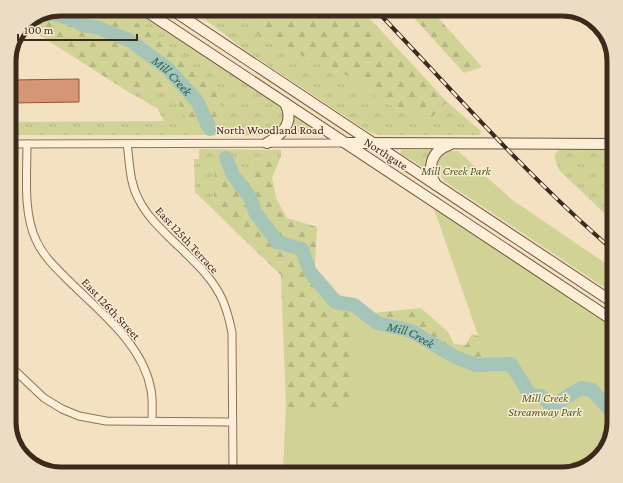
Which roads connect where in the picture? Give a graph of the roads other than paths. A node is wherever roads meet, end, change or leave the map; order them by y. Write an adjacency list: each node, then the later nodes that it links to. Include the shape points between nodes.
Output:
1 (154, 16): 3 (main road, Northgate)
2 (182, 16): 6 (main road, Northgate)
3 (285, 103): 4 (main road, via 289,115 286,127 282,133); 5 (main road, Northgate)
4 (267, 143): 5 (street, North Woodland Road); 9 (street, North Woodland Road)
5 (346, 143): 6 (main road, North Woodland Road); 14 (main road, Northgate)
6 (373, 143): 10 (main road, North Woodland Road); 12 (main road, Northgate)
7 (16, 144): 8 (street, North Woodland Road)
8 (27, 144): 9 (street, North Woodland Road); 16 (street, East 126th Street, via 28,205 30,226 36,241 50,262 130,343 147,374 151,390)
9 (127, 144): 17 (street, East 125th Terrace, via 130,173 138,200 150,217 206,275 222,299 228,314 232,333)
10 (454, 144): 11 (main road, North Woodland Road); 12 (main road, via 440,149 433,158 430,171)
11 (607, 144)
12 (436, 185): 13 (main road, Northgate)
13 (607, 298)
14 (607, 316)
15 (16, 371): 16 (street, via 44,398 79,416 106,421)
16 (152, 420): 17 (street)
17 (232, 422): 18 (street, East 125th Terrace)
18 (233, 467)

